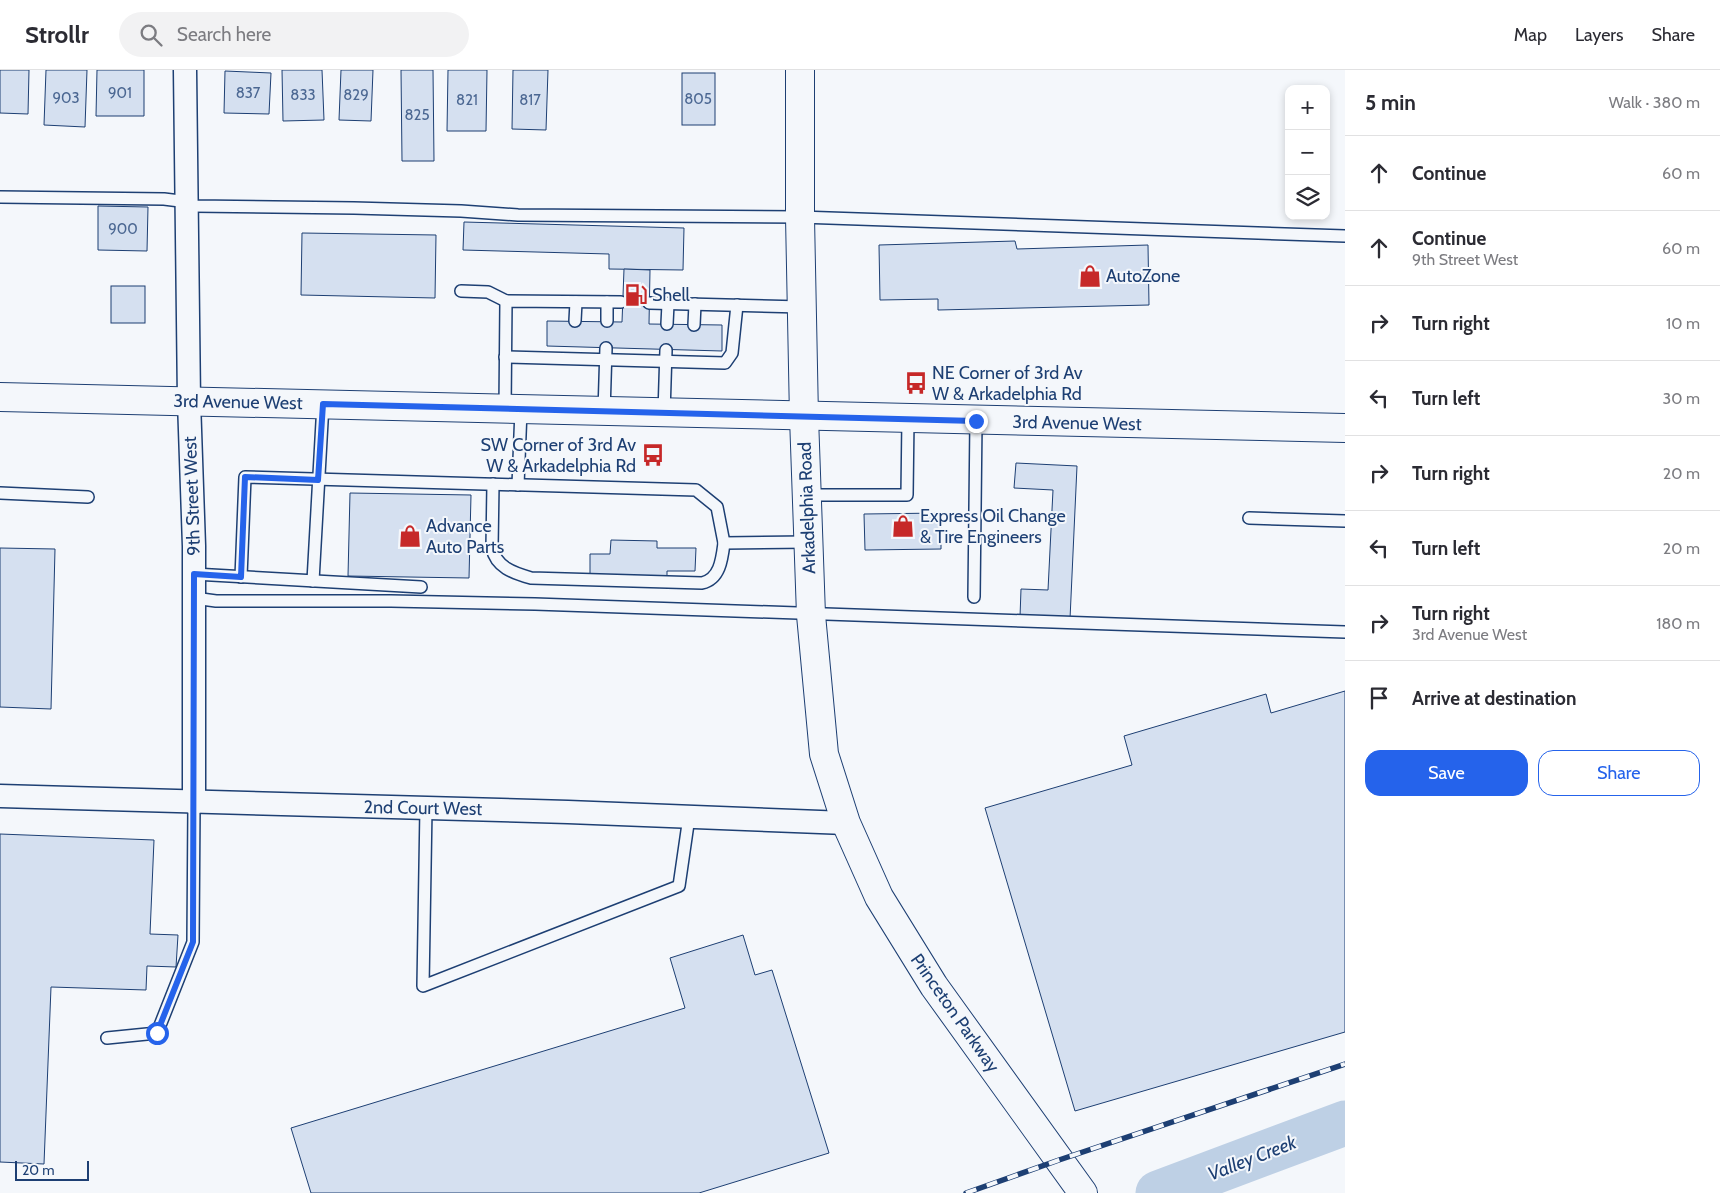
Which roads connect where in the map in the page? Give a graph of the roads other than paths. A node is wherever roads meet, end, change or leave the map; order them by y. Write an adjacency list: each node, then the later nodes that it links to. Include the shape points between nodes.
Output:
1 (185, 70): 4 (street, 9th Street West)
2 (800, 70): 5 (main road, Arkadelphia Road)
3 (0, 197): 4 (lane, via 164,199)
4 (186, 204): 5 (lane, via 518,215); 26 (street, 9th Street West)
5 (800, 217): 6 (lane); 16 (main road, Arkadelphia Road)
6 (1345, 236)
7 (461, 291): 8 (lane, via 488,292)
8 (506, 301): 9 (lane); 23 (lane)
9 (576, 302): 10 (lane); 17 (lane)
10 (607, 302): 11 (lane); 18 (lane)
11 (621, 302)
12 (649, 303): 13 (lane)
13 (668, 304): 14 (lane); 19 (lane)
14 (695, 304): 15 (lane); 20 (lane)
15 (737, 305): 16 (lane); 22 (lane, via 732,353 725,363)
16 (802, 307): 31 (main road, Arkadelphia Road)
17 (575, 321)
18 (607, 321)
19 (667, 324)
20 (694, 325)
21 (606, 348): 24 (lane)
22 (666, 356): 24 (lane, via 635,355); 30 (lane)
23 (505, 358): 24 (lane, via 574,353); 28 (lane)
24 (606, 360): 29 (lane)
25 (0, 397): 26 (main road, 3rd Avenue West)
26 (189, 401): 27 (main road, 3rd Avenue West); 45 (street, 9th Street West)
27 (323, 404): 28 (main road, 3rd Avenue West); 35 (lane)
28 (513, 409): 29 (main road, 3rd Avenue West); 37 (lane)
29 (604, 412): 30 (main road, 3rd Avenue West)
30 (664, 413): 31 (main road, 3rd Avenue West)
31 (804, 417): 32 (main road, 3rd Avenue West); 39 (main road, Arkadelphia Road)
32 (908, 419): 33 (main road, 3rd Avenue West); 39 (lane, via 907,496)
33 (976, 421): 34 (main road, 3rd Avenue West); 49 (lane)
34 (1345, 428)
35 (318, 480): 36 (lane); 46 (lane, via 245,477); 47 (lane)
36 (493, 484): 37 (lane); 44 (lane, via 493,556 501,566 531,578 708,582 721,564)
37 (518, 485): 44 (lane, via 696,490 717,507)
38 (0, 494): 40 (lane)
39 (807, 496): 43 (main road, Arkadelphia Road)
40 (88, 497)
41 (1249, 518): 42 (lane)
42 (1345, 522)
43 (808, 542): 44 (lane); 51 (main road, Arkadelphia Road)
44 (724, 543)
45 (194, 574): 46 (lane); 50 (street, 9th Street West)
46 (241, 577): 47 (lane)
47 (313, 581): 48 (lane)
48 (421, 587)
49 (974, 596)
50 (194, 598): 51 (lane, via 216,601 535,604); 54 (street, 9th Street West)
51 (811, 615): 52 (lane); 57 (main road, Arkadelphia Road, via 824,754)
52 (1345, 632)
53 (0, 796): 54 (street, 2nd Court West)
54 (194, 803): 55 (street, 2nd Court West); 58 (lane, via 193,942 157,1033)
55 (426, 808): 56 (street, 2nd Court West); 56 (lane, via 423,986 679,886)
56 (689, 817): 57 (street, 2nd Court West)
57 (846, 823): 59 (main road, Princeton Parkway, via 879,897 934,986)
58 (107, 1038)
59 (1079, 1188)

